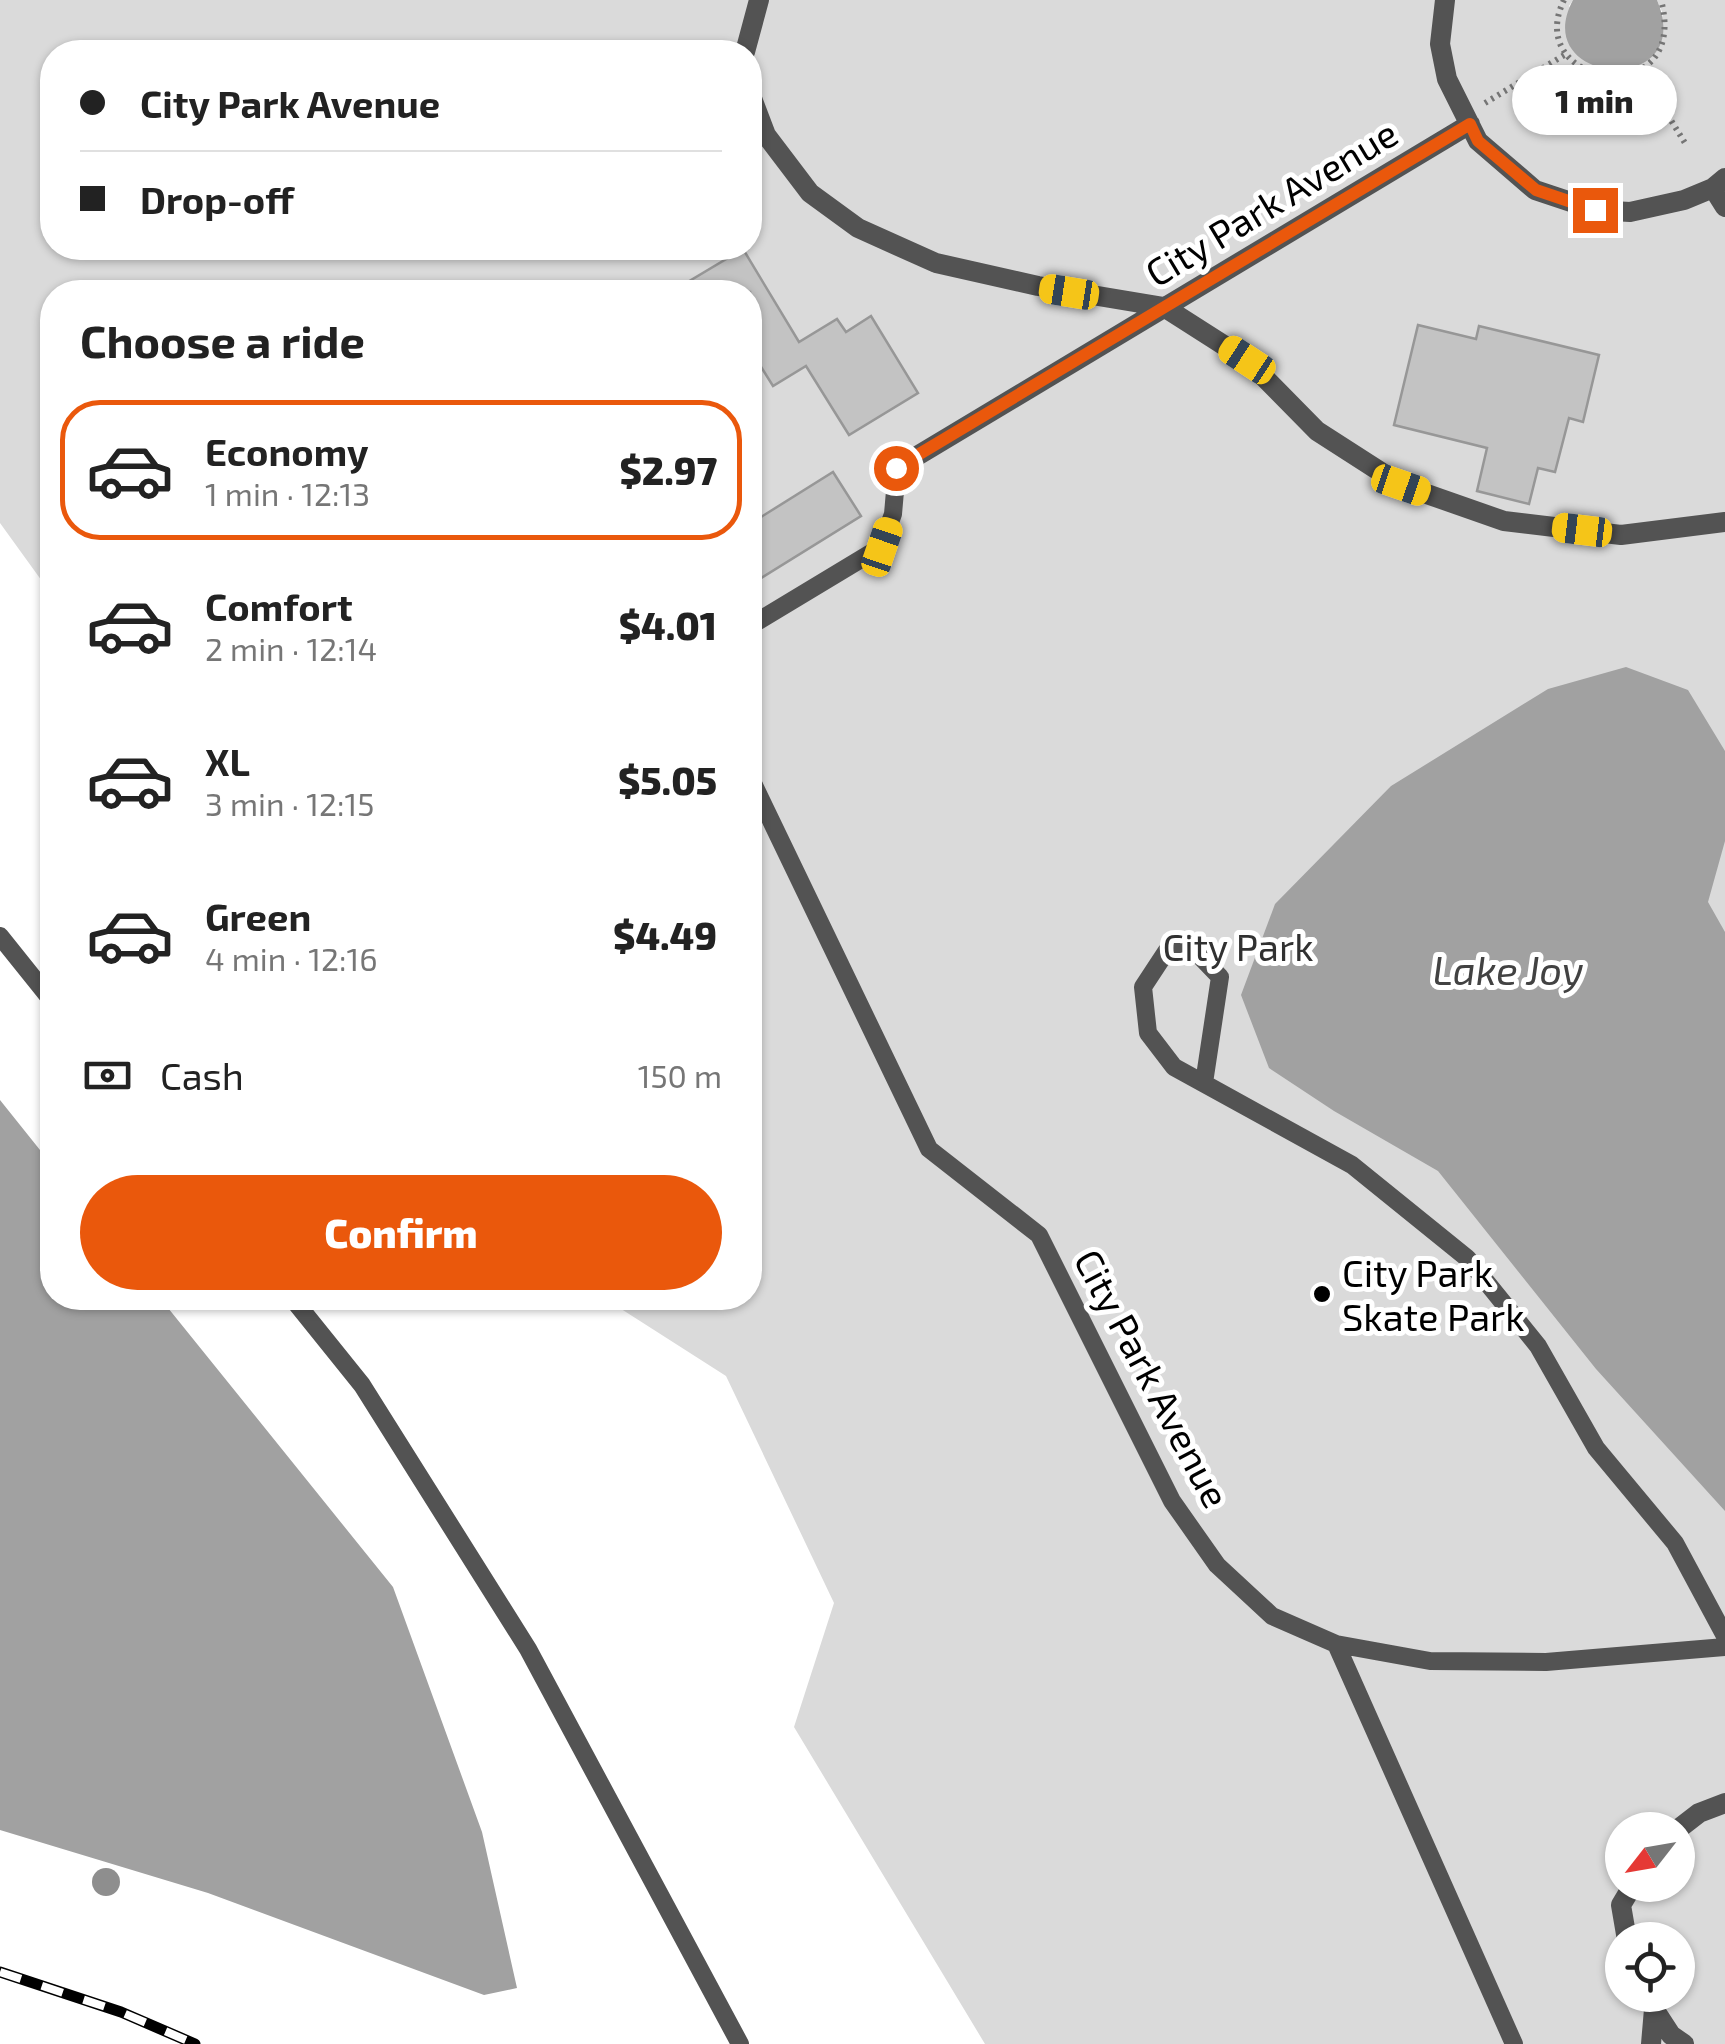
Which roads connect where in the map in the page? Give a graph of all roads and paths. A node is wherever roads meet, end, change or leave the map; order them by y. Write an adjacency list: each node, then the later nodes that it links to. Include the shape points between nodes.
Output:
1 (759, 0): 5 (street)
2 (1444, 0): 10 (street, via 1440,44 1447,79)
3 (1564, 0): 6 (path, via 1557,30)
4 (1661, 0): 7 (path, via 1666,29)
5 (748, 40)
6 (1566, 54): 7 (path, via 1604,78); 8 (path)
7 (1640, 70): 11 (path)
8 (1484, 103)
9 (762, 124): 14 (street, via 810,193 858,228 936,263)
10 (1470, 124): 12 (street, via 1478,141 1536,190 1595,210 1630,212 1684,200); 14 (street, City Park Avenue)
11 (1685, 143)
12 (1719, 183): 13 (street)
13 (1725, 207)
14 (1164, 307): 15 (street, City Park Avenue); 16 (street, via 1247,360 1317,430 1401,485 1504,520 1621,535)
15 (896, 468): 17 (lane, City Park Avenue, via 893,514 882,547)
16 (1725, 522)
17 (762, 619)
18 (762, 802): 24 (lane, City Park Avenue, via 928,1149 1039,1235 1172,1501 1218,1566 1272,1616)
19 (0, 936): 20 (lane)
20 (40, 986)
21 (1204, 1083): 21 (lane, via 1174,1067 1148,1032 1143,987 1166,952 1195,951 1220,977); 23 (lane, via 1352,1165 1467,1258 1538,1346 1596,1448 1675,1543)
22 (302, 1310): 30 (lane, via 362,1384 528,1649)
23 (1725, 1636)
24 (1336, 1644): 25 (lane, City Park Avenue, via 1430,1662 1546,1662); 31 (lane)
25 (1725, 1647)
26 (1725, 1802): 27 (street)
27 (1695, 1817)
28 (1650, 2012): 32 (street)
29 (1657, 2012): 33 (street)
30 (740, 2044)
31 (1514, 2044)
32 (1651, 2044)
33 (1684, 2044)

